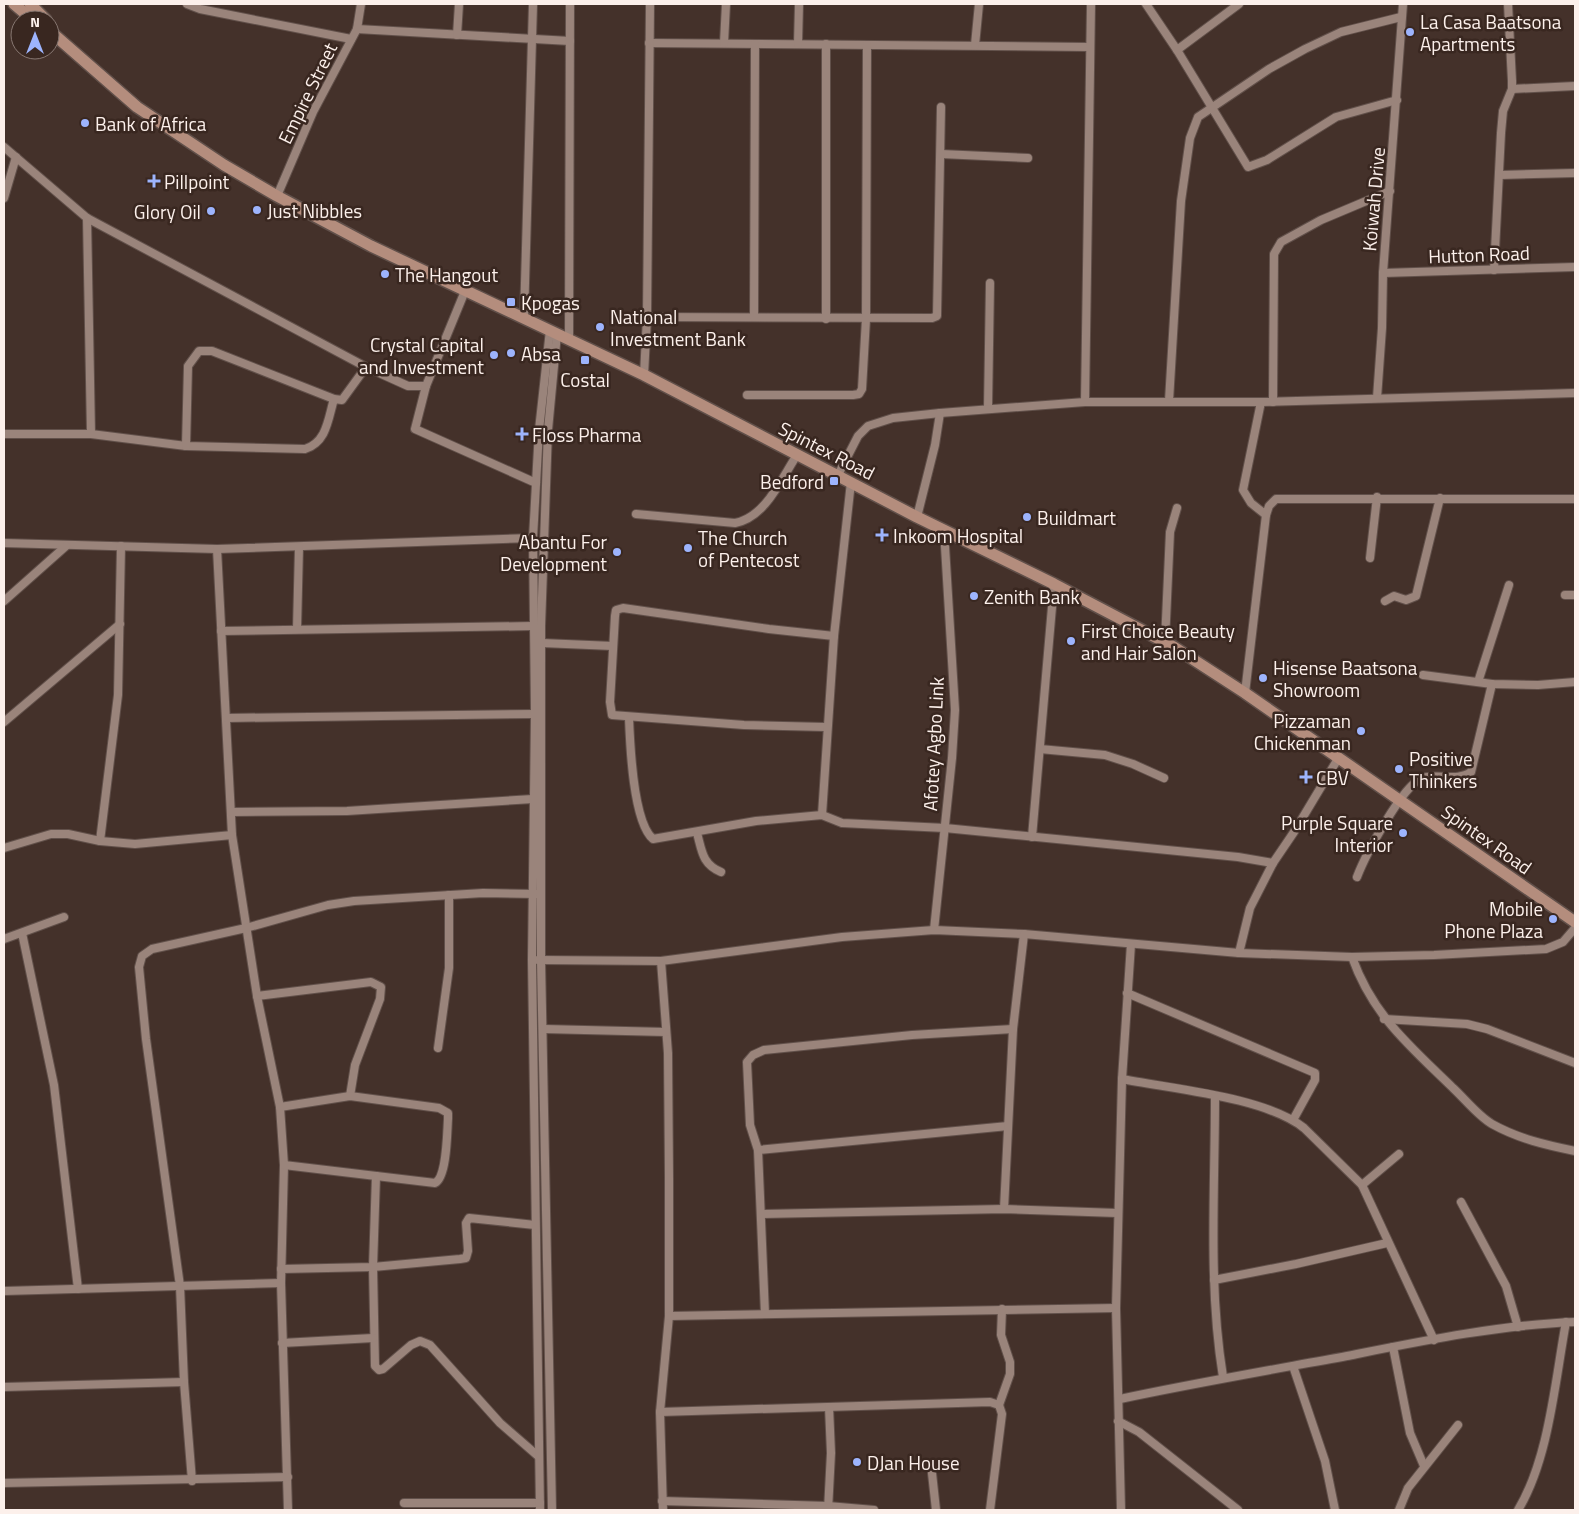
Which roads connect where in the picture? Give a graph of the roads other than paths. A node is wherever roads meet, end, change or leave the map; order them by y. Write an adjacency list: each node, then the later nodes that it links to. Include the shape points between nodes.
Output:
1 (187, 4): 19 (street)
2 (362, 4): 16 (street, Empire Street)
3 (458, 4): 17 (street)
4 (533, 4): 20 (street)
5 (570, 4): 21 (street)
6 (650, 4): 22 (street)
7 (726, 4): 23 (street)
8 (799, 4): 25 (street)
9 (979, 4): 28 (street)
10 (1090, 4): 29 (street)
11 (1146, 4): 30 (street)
12 (1239, 4): 30 (street)
13 (1403, 4): 15 (street, Koiwah Drive)
14 (1508, 4): 32 (street)
15 (1401, 17): 33 (street, Koiwah Drive); 35 (street, via 1341,32 1305,48)
16 (357, 29): 17 (street); 19 (street, Empire Street)
17 (457, 35): 20 (street)
18 (60, 39): 43 (main road, Spintex Road, via 137,107 224,165)
19 (351, 39): 43 (street, Empire Street, via 313,112)
20 (532, 39): 21 (street); 53 (street)
21 (570, 41): 57 (street)
22 (649, 42): 23 (street); 51 (street)
23 (724, 43): 24 (street)
24 (755, 44): 25 (street); 52 (street)
25 (798, 44): 26 (street)
26 (826, 44): 27 (street); 54 (street)
27 (867, 45): 28 (street); 55 (street)
28 (974, 45): 29 (street)
29 (1089, 48): 66 (street)
30 (1178, 50): 35 (street)
31 (1575, 86): 32 (street)
32 (1512, 89): 41 (street, via 1503,111)
33 (1398, 100): 35 (street, via 1336,117 1251,167 1246,165); 42 (street, Koiwah Drive)
34 (941, 107): 37 (street)
35 (1211, 107): 65 (street, via 1193,125 1180,201)
36 (4, 147): 38 (street)
37 (941, 154): 39 (street); 55 (street, via 937,316)
38 (16, 157): 44 (street); 45 (street)
39 (1028, 158)
40 (1575, 173): 41 (street)
41 (1500, 175): 47 (street)
42 (1390, 191): 48 (street, Koiwah Drive); 68 (street, via 1321,220 1276,248)
43 (278, 196): 50 (main road, Spintex Road)
44 (4, 198)
45 (87, 218): 58 (street); 72 (street)
46 (1575, 267): 47 (street, Hutton Road)
47 (1494, 270): 48 (street, Hutton Road)
48 (1383, 273): 63 (street, Koiwah Drive)
49 (990, 283): 69 (street)
50 (465, 291): 53 (main road, Spintex Road); 60 (street)
51 (647, 317): 52 (street); 59 (street)
52 (754, 317): 54 (street)
53 (524, 318): 56 (main road, Spintex Road)
54 (826, 318): 55 (street)
55 (866, 319): 62 (street, via 862,386 858,394)
56 (554, 332): 57 (main road, Spintex Road); 77 (street); 105 (street, via 545,482)
57 (569, 339): 59 (main road, Spintex Road)
58 (366, 367): 60 (street, via 408,386); 64 (street, via 342,400)
59 (644, 375): 74 (main road, Spintex Road)
60 (426, 386): 77 (street, via 415,429)
61 (1575, 393): 63 (street)
62 (747, 395)
63 (1377, 398): 68 (street)
64 (334, 399): 73 (street, via 322,438 305,449); 73 (street, via 212,351 199,351 188,366)
65 (1169, 401): 66 (street); 67 (street)
66 (1085, 402): 69 (street)
67 (1261, 402): 68 (street); 83 (street, via 1243,490 1251,503)
68 (1273, 402)
69 (988, 408): 70 (street)
70 (940, 413): 75 (street, via 893,418 868,426 858,436); 84 (street)
71 (4, 434): 72 (street)
72 (91, 434): 73 (street)
73 (186, 446)
74 (797, 455): 75 (main road, Spintex Road); 82 (street, via 766,503 755,516 745,521 735,524)
75 (838, 475): 76 (main road, Spintex Road)
76 (851, 482): 84 (main road, Spintex Road); 103 (street)
77 (536, 483): 86 (street)
78 (1377, 497): 79 (street); 83 (street, via 1281,497 1272,502); 92 (street)
79 (1440, 498): 80 (street); 98 (street, via 1416,596 1406,600 1394,596)
80 (1575, 499)
81 (1177, 508): 104 (street, via 1170,532)
82 (636, 514)
83 (1266, 515): 111 (street)
84 (917, 517): 85 (main road, Spintex Road)
85 (944, 530): 93 (main road, Spintex Road); 124 (street, Afotey Agbo Link, via 955,710)
86 (533, 538): 90 (street); 100 (street)
87 (4, 543): 88 (street)
88 (66, 546): 89 (street); 97 (street)
89 (121, 546): 91 (street); 99 (street)
90 (299, 547): 91 (street); 101 (street)
91 (217, 549): 102 (street)
92 (1370, 558)
93 (1054, 584): 104 (main road, Spintex Road); 117 (street)
94 (1509, 585): 108 (street)
95 (1565, 595): 96 (street)
96 (1575, 595)
97 (4, 601)
98 (1385, 601)
99 (120, 624): 115 (street); 128 (street, via 118,695)
100 (533, 626): 101 (street); 112 (street)
101 (297, 629): 102 (street)
102 (221, 631): 113 (street)
103 (834, 636): 106 (street, via 618,608 615,611); 116 (street)
104 (1164, 642): 111 (main road, Spintex Road)
105 (542, 643): 106 (street); 135 (street)
106 (613, 646): 114 (street, via 610,712 615,717)
107 (1423, 675): 108 (street)
108 (1478, 682): 110 (street)
109 (1575, 682): 110 (street)
110 (1492, 684): 121 (street, via 1471,772 1461,776 1422,778 1412,785)
111 (1245, 693): 118 (main road, Spintex Road)
112 (535, 714): 113 (street); 120 (street)
113 (226, 718): 122 (street)
114 (629, 718): 116 (street); 125 (street, via 633,782 649,836 658,840)
115 (4, 722)
116 (826, 727): 123 (street)
117 (1040, 748): 119 (street, via 1105,755); 127 (street)
118 (1339, 757): 121 (main road, Spintex Road); 130 (street)
119 (1164, 778)
120 (534, 799): 122 (street, via 347,812); 133 (street)
121 (1401, 801): 132 (street, via 1380,830); 137 (main road, Spintex Road)
122 (231, 812): 126 (street)
123 (822, 815): 124 (street, via 842,823); 125 (street, via 756,821)
124 (945, 828): 127 (street); 140 (street, Afotey Agbo Link)
125 (696, 832): 131 (street, via 709,867)
126 (232, 835): 128 (street, via 135,844); 138 (street)
127 (1032, 837): 130 (street)
128 (100, 842): 129 (street, via 68,834 51,834)
129 (4, 848)
130 (1272, 862): 145 (street, via 1250,908)
131 (721, 872)
132 (1358, 877)
133 (533, 894): 134 (street); 135 (street); 147 (street)
134 (450, 895): 138 (street, via 328,905); 156 (street, via 449,968)
135 (542, 895): 148 (street)
136 (64, 917): 141 (street)
137 (1575, 922)
138 (246, 928): 151 (street); 180 (street, via 152,949 142,956 140,967 148,1049)
139 (1575, 928): 146 (street, via 1563,942 1546,949)
140 (934, 930): 142 (street); 149 (street, via 842,936)
141 (22, 933): 143 (street); 181 (street, via 54,1085)
142 (1024, 934): 144 (street); 154 (street)
143 (4, 939)
144 (1131, 944): 145 (street); 150 (street)
145 (1239, 952): 146 (street)
146 (1352, 957): 152 (street, via 1367,993)
147 (532, 960): 148 (street); 174 (street)
148 (541, 960): 149 (street); 153 (street)
149 (661, 961): 155 (street)
150 (1127, 993): 158 (street); 162 (street, via 1315,1073 1316,1080)
151 (257, 996): 159 (street, via 371,982 381,987 380,999 355,1065); 161 (street)
152 (1384, 1018): 157 (street, via 1467,1024); 165 (street, via 1413,1051 1490,1123 1538,1144)
153 (544, 1029): 155 (street); 215 (street)
154 (1013, 1029): 163 (street); 164 (street, via 912,1035 760,1051 747,1062 746,1072 750,1125)
155 (666, 1032): 186 (street)
156 (438, 1048)
157 (1575, 1063)
158 (1122, 1080): 160 (street); 173 (street)
159 (350, 1096): 161 (street); 168 (street, via 439,1108 448,1113 443,1173 439,1181)
160 (1216, 1097): 162 (street, via 1249,1103); 178 (street)
161 (280, 1107): 167 (street)
162 (1293, 1120): 169 (street, via 1318,1140)
163 (1008, 1126): 164 (street); 171 (street)
164 (758, 1150): 172 (street)
165 (1575, 1151)
166 (1399, 1154): 169 (street)
167 (284, 1165): 168 (street); 177 (street)
168 (376, 1176): 176 (street)
169 (1362, 1185): 175 (street)
170 (1461, 1202): 189 (street, via 1506,1286)
171 (1004, 1209): 172 (street); 173 (street)
172 (762, 1214): 185 (street)
173 (1117, 1214): 183 (street)
174 (535, 1225): 176 (street, via 469,1218 466,1223 466,1258); 204 (street)
175 (1387, 1243): 178 (street); 191 (street)
176 (373, 1267): 177 (street); 190 (street)
177 (281, 1269): 179 (street)
178 (1214, 1280): 195 (street)
179 (281, 1283): 180 (street); 192 (street)
180 (180, 1286): 181 (street); 196 (street)
181 (78, 1289): 182 (street)
182 (4, 1291)
183 (1116, 1308): 184 (street); 198 (street)
184 (1002, 1309): 185 (street); 199 (street, via 1001,1336 1010,1362 1010,1374)
185 (765, 1314): 186 (street)
186 (669, 1316): 201 (street)
187 (1566, 1322): 188 (street); 189 (street); 224 (street, via 1538,1468 1530,1491)
188 (1575, 1322)
189 (1518, 1327): 191 (street)
190 (373, 1338): 192 (street); 204 (street, via 375,1366 379,1370 411,1345 420,1341 430,1345 500,1423)
191 (1434, 1340): 193 (street)
192 (282, 1343): 207 (street)
193 (1393, 1347): 194 (street); 206 (street, via 1410,1433)
194 (1293, 1366): 195 (street); 222 (street, via 1326,1461)
195 (1223, 1378): 198 (street)
196 (184, 1382): 197 (street); 208 (street)
197 (4, 1387)
198 (1120, 1399): 202 (street)
199 (998, 1405): 200 (street, via 990,1402); 219 (street, via 1002,1414)
200 (829, 1407): 201 (street); 213 (street)
201 (660, 1412): 210 (street)
202 (1118, 1421): 220 (street); 221 (street, via 1139,1432)
203 (1458, 1425): 206 (street)
204 (538, 1456): 212 (street)
205 (931, 1464): 218 (street)
206 (1424, 1466): 223 (street, via 1408,1488)
207 (288, 1477): 208 (street); 214 (street)
208 (192, 1480): 209 (street)
209 (4, 1483)
210 (662, 1501): 213 (street); 216 (street)
211 (404, 1502): 212 (street)
212 (540, 1507)
213 (828, 1508): 217 (street)
214 (288, 1510)
215 (552, 1510)
216 (663, 1510)
217 (874, 1510)
218 (936, 1510)
219 (990, 1510)
220 (1121, 1510)
221 (1238, 1510)
222 (1335, 1510)
223 (1399, 1510)
224 (1518, 1510)

